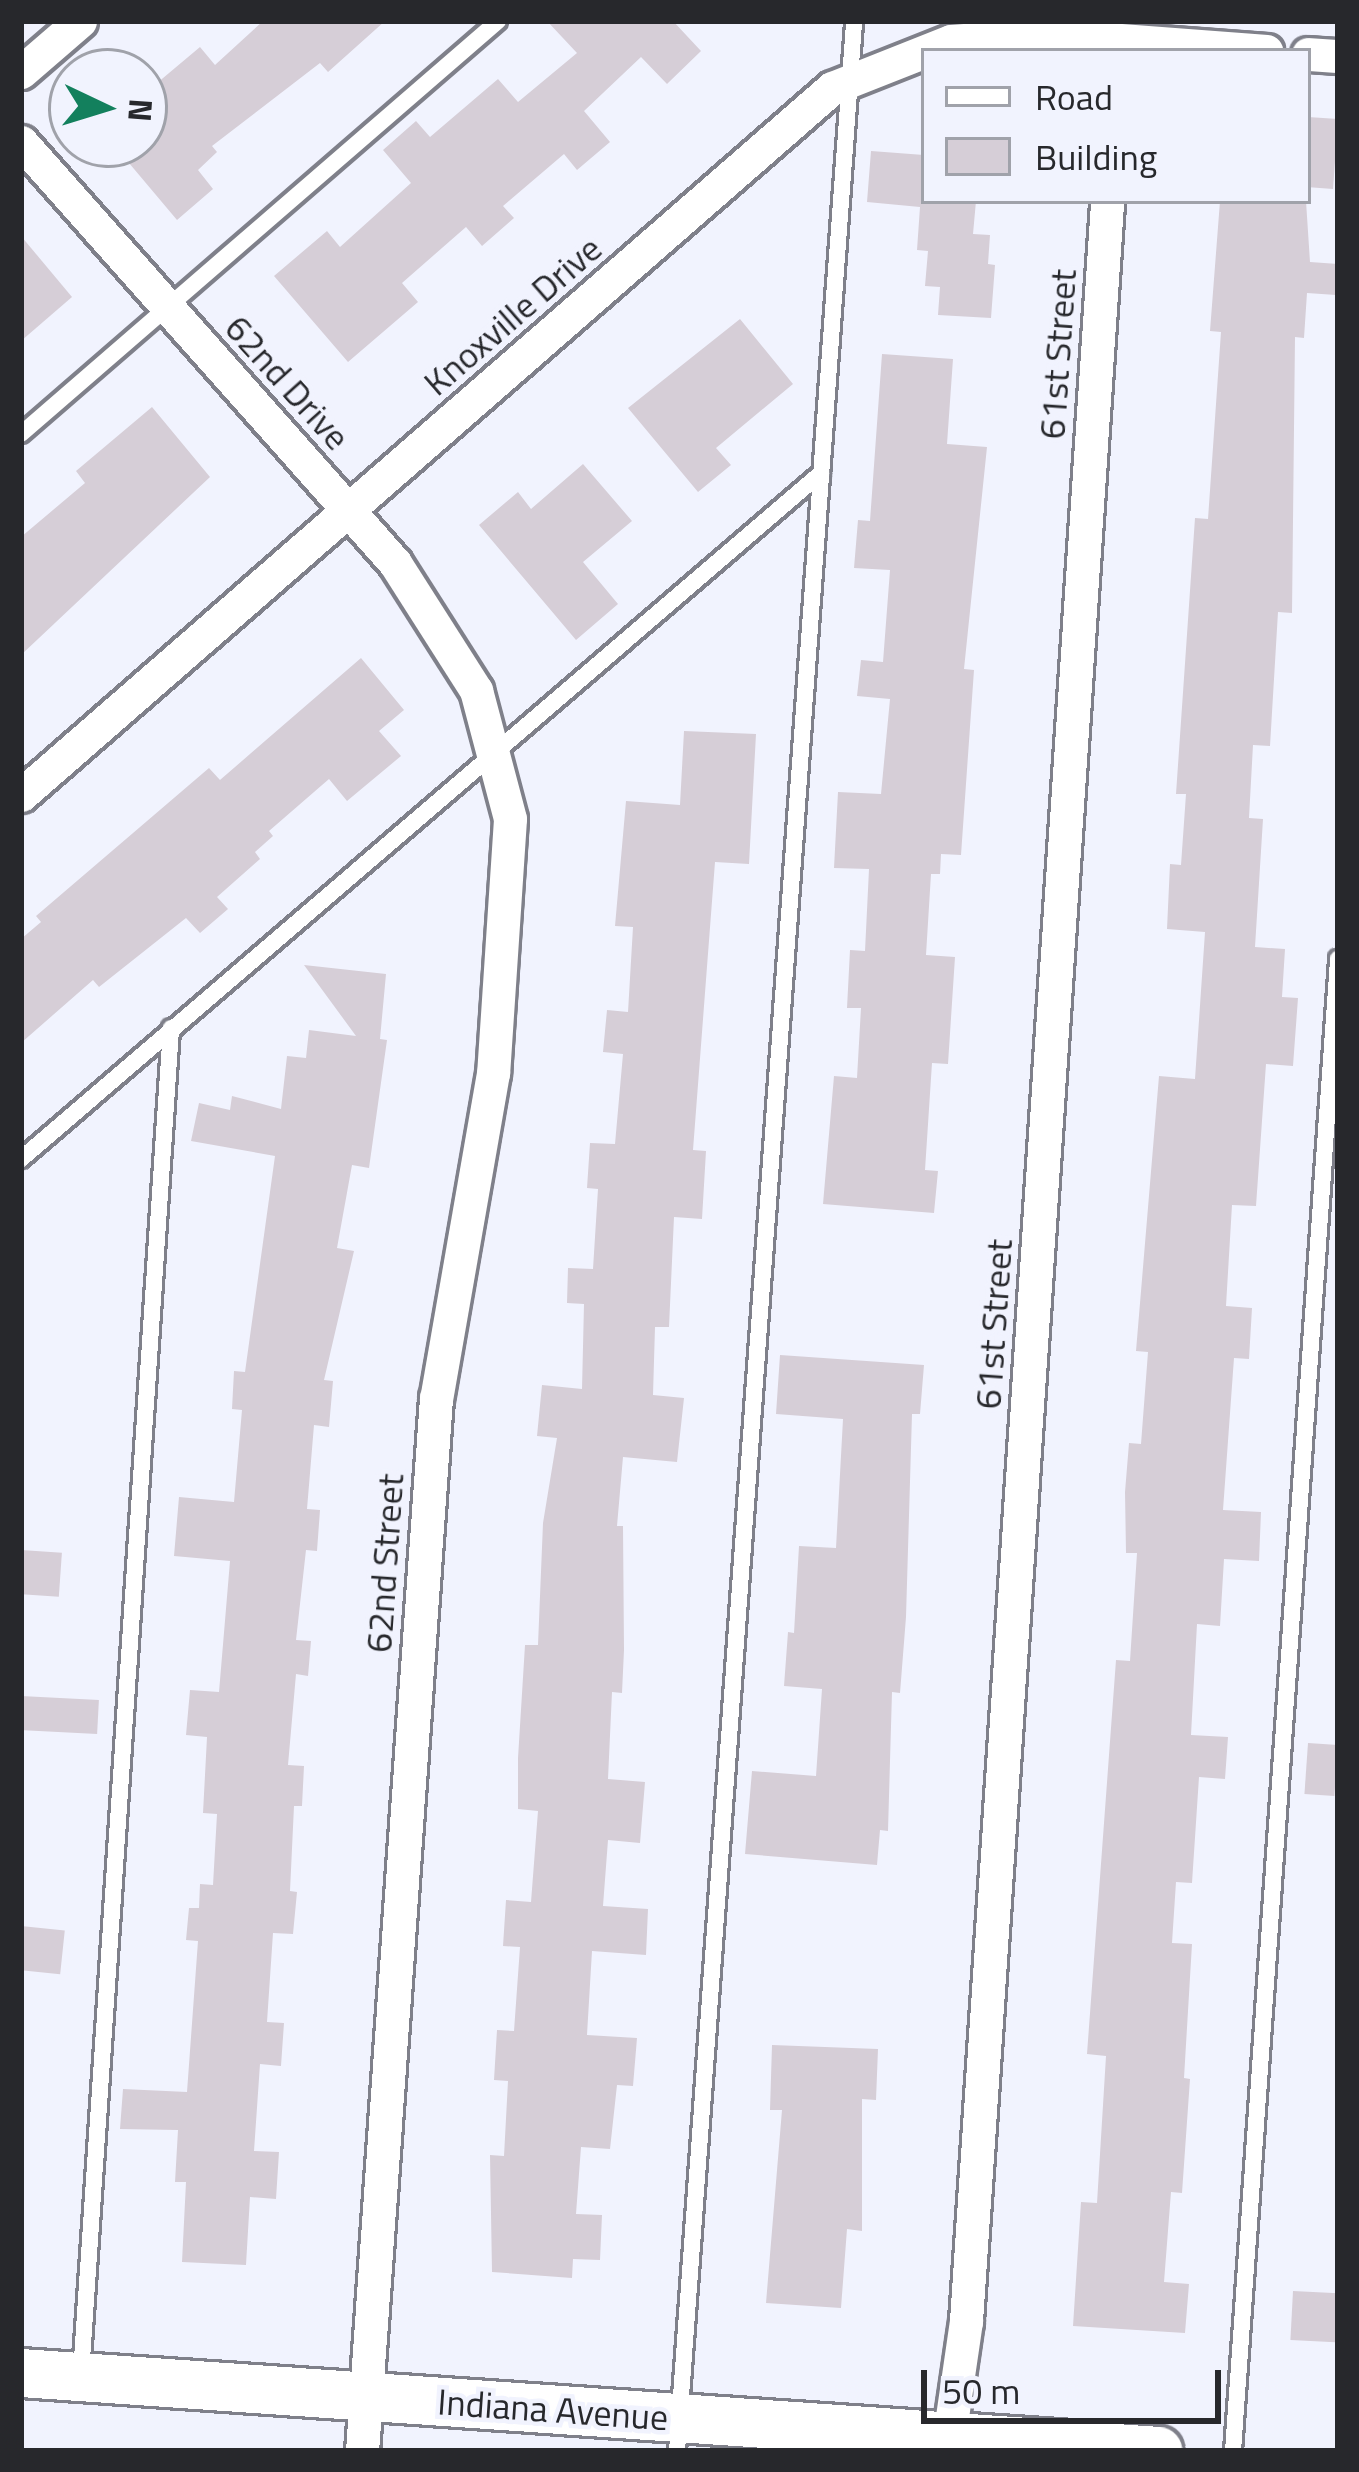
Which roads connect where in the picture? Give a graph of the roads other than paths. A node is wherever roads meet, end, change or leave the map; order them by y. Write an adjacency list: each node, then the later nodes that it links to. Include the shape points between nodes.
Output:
1 (80, 21): 8 (street)
2 (498, 21): 12 (lane)
3 (854, 21): 9 (lane)
4 (1117, 37): 5 (street, Knoxville Drive, via 1041,34); 6 (street, Knoxville Drive)
5 (933, 48)
6 (1234, 48)
7 (921, 52): 9 (street, Knoxville Drive)
8 (21, 72)
9 (849, 80): 14 (lane); 15 (street, Knoxville Drive)
10 (21, 142): 12 (street, 62nd Drive)
11 (1106, 204): 26 (street, 61st Street, via 966,2321)
12 (168, 307): 13 (lane); 15 (street, 62nd Drive)
13 (21, 434)
14 (820, 473): 17 (lane); 25 (lane)
15 (349, 509): 16 (street, 62nd Drive, via 394,562); 18 (street, Knoxville Drive)
16 (476, 690): 17 (street, 62nd Street)
17 (495, 747): 20 (lane); 24 (street, 62nd Street, via 510,819 510,901 493,1073 436,1398)
18 (21, 795)
19 (1338, 959): 29 (lane)
20 (171, 1028): 21 (lane); 23 (lane)
21 (21, 1159)
22 (21, 2373): 23 (main road, Indiana Avenue)
23 (80, 2377): 24 (main road, Indiana Avenue)
24 (367, 2397): 25 (main road, Indiana Avenue); 27 (street, 62nd Street)
25 (680, 2435): 26 (main road, Indiana Avenue)
26 (948, 2444): 28 (main road, Indiana Avenue)
27 (362, 2451)
28 (1158, 2451)
29 (1233, 2451)

